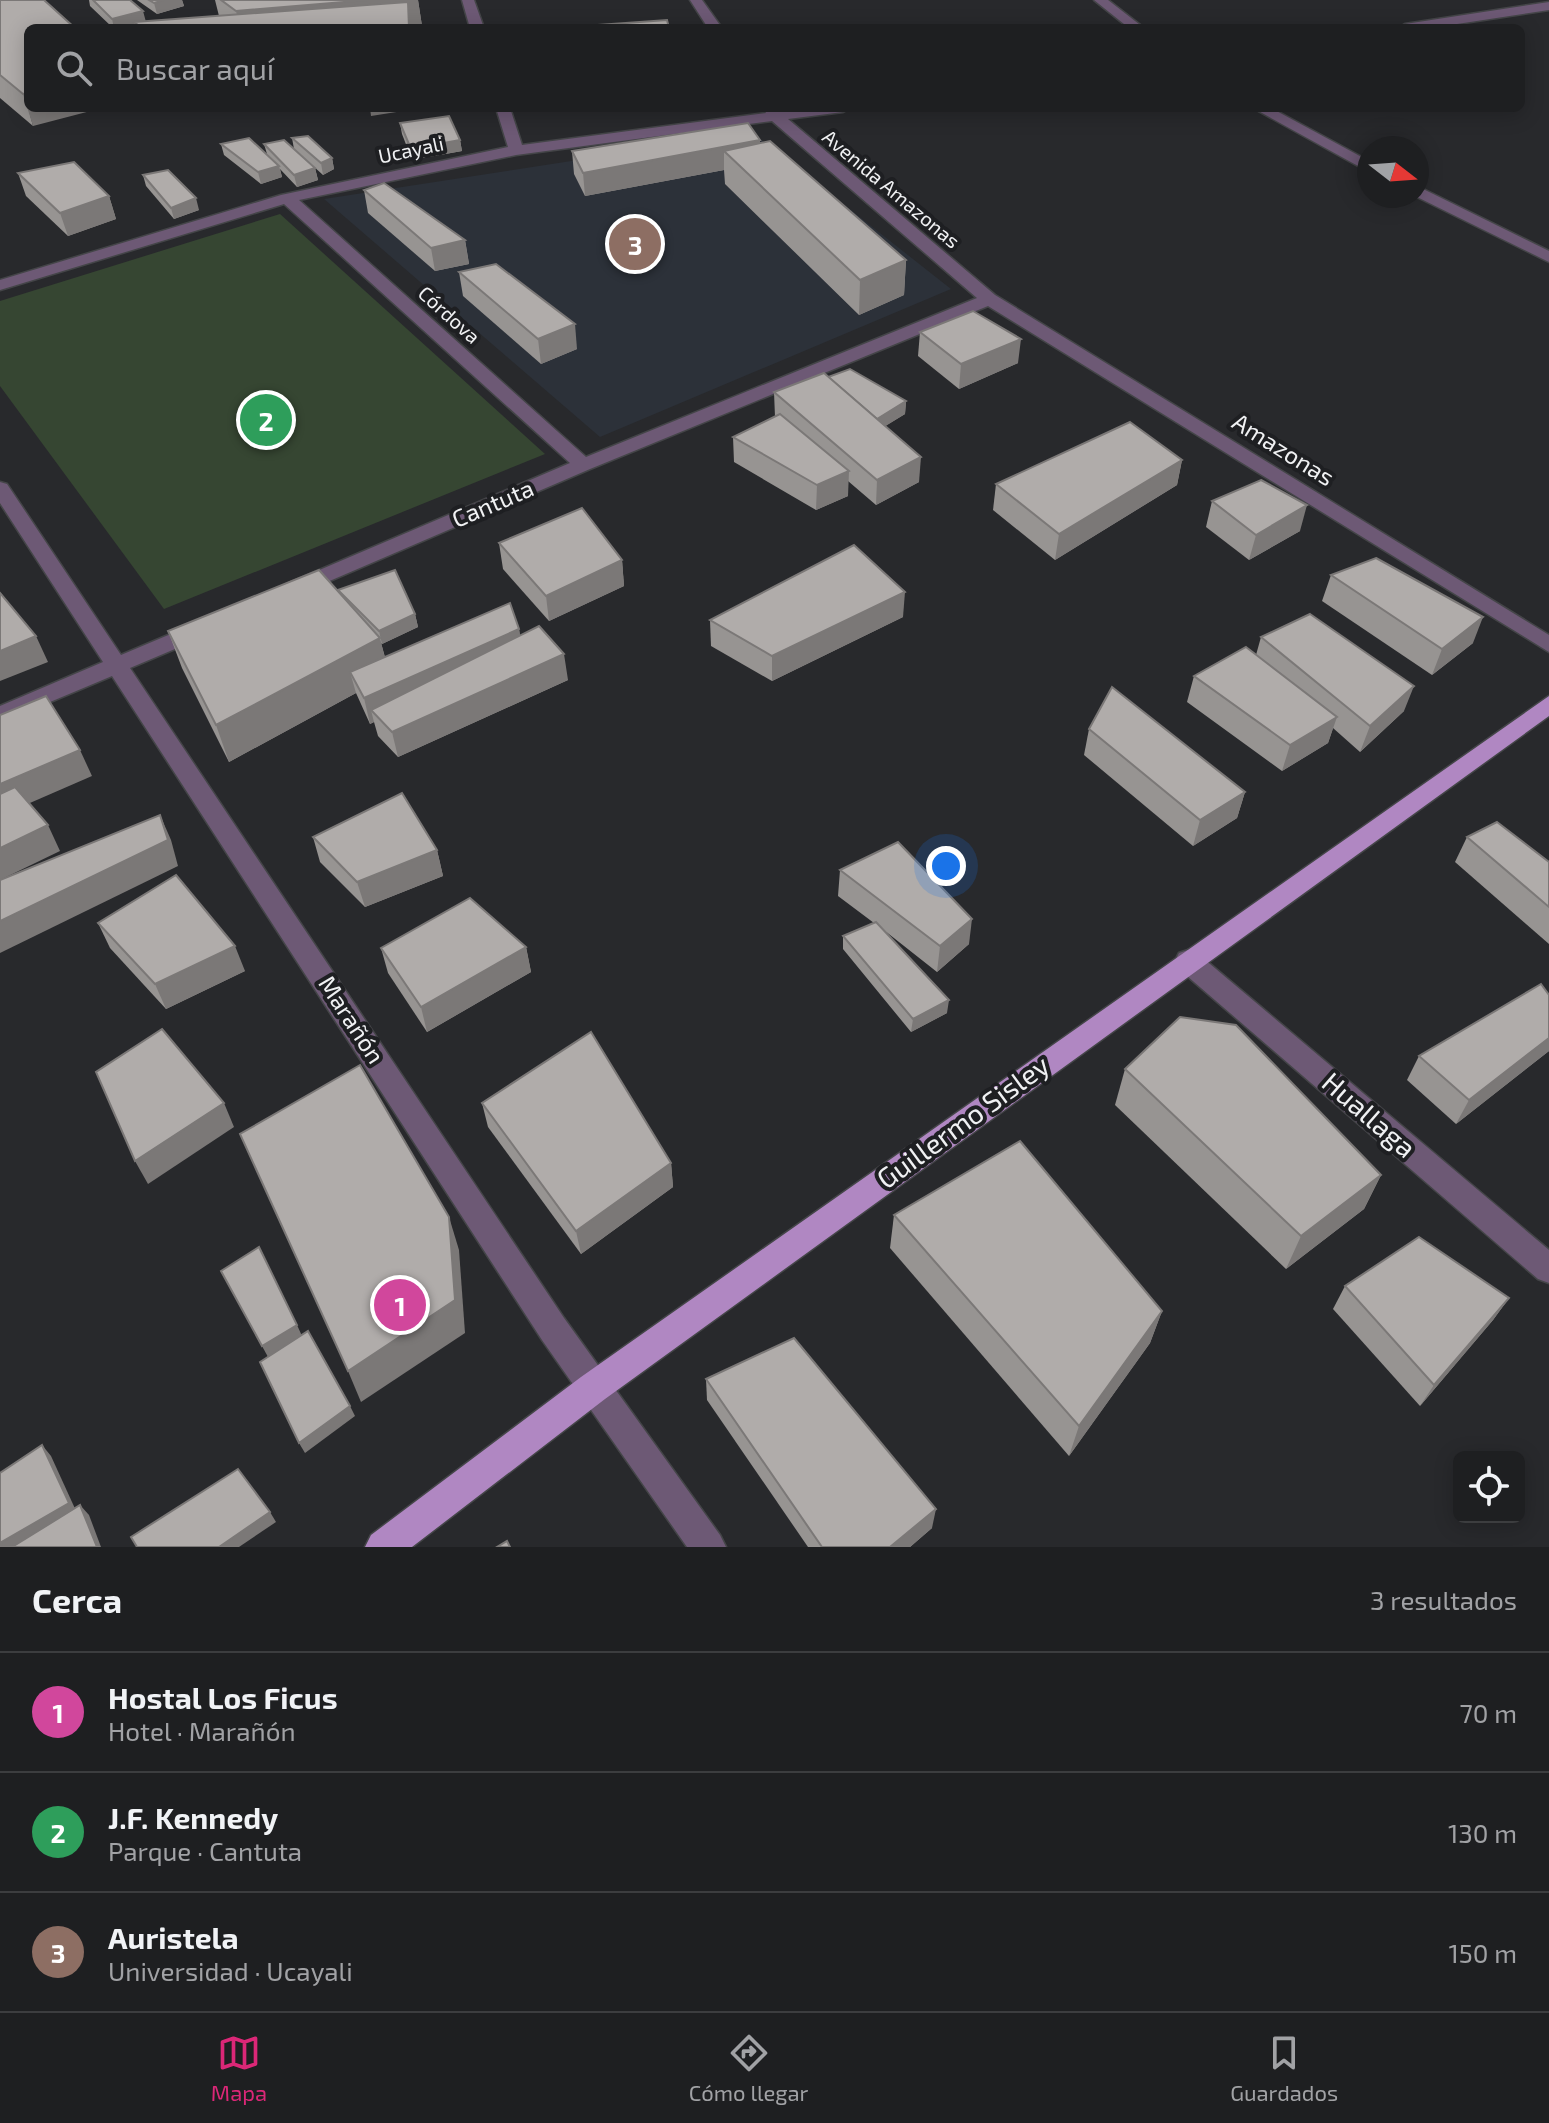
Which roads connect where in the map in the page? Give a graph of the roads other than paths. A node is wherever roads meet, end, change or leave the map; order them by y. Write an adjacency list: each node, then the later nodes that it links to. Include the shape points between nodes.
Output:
1 (468, 0): 5 (street)
2 (696, 0): 6 (street)
3 (1100, 0): 7 (street)
4 (1549, 6): 8 (street)
5 (476, 24)
6 (712, 24)
7 (1132, 24)
8 (1431, 24)
9 (504, 112): 12 (street)
10 (1267, 112): 13 (street)
11 (773, 113): 12 (street, Ucayali); 18 (street, Avenida Amazonas)
12 (516, 150): 15 (street, Ucayali)
13 (1357, 161)
14 (1429, 197): 16 (street)
15 (287, 198): 17 (street, Ucayali); 19 (street, Córdova)
16 (1549, 257)
17 (0, 285)
18 (989, 299): 19 (street, Cantuta); 23 (street, Amazonas)
19 (583, 465): 21 (street, Cantuta)
20 (0, 488): 24 (street, Marañón)
21 (278, 596)
22 (220, 621): 24 (street)
23 (1549, 645)
24 (119, 665): 26 (street); 29 (street, Marañón)
25 (1549, 704): 27 (main road, Guillermo Sisley)
26 (0, 715)
27 (1188, 961): 28 (street, Huallaga); 29 (main road, Guillermo Sisley)
28 (1549, 1269)
29 (593, 1388): 30 (main road, Guillermo Sisley); 31 (street, Marañón)
30 (383, 1547)
31 (708, 1547)

